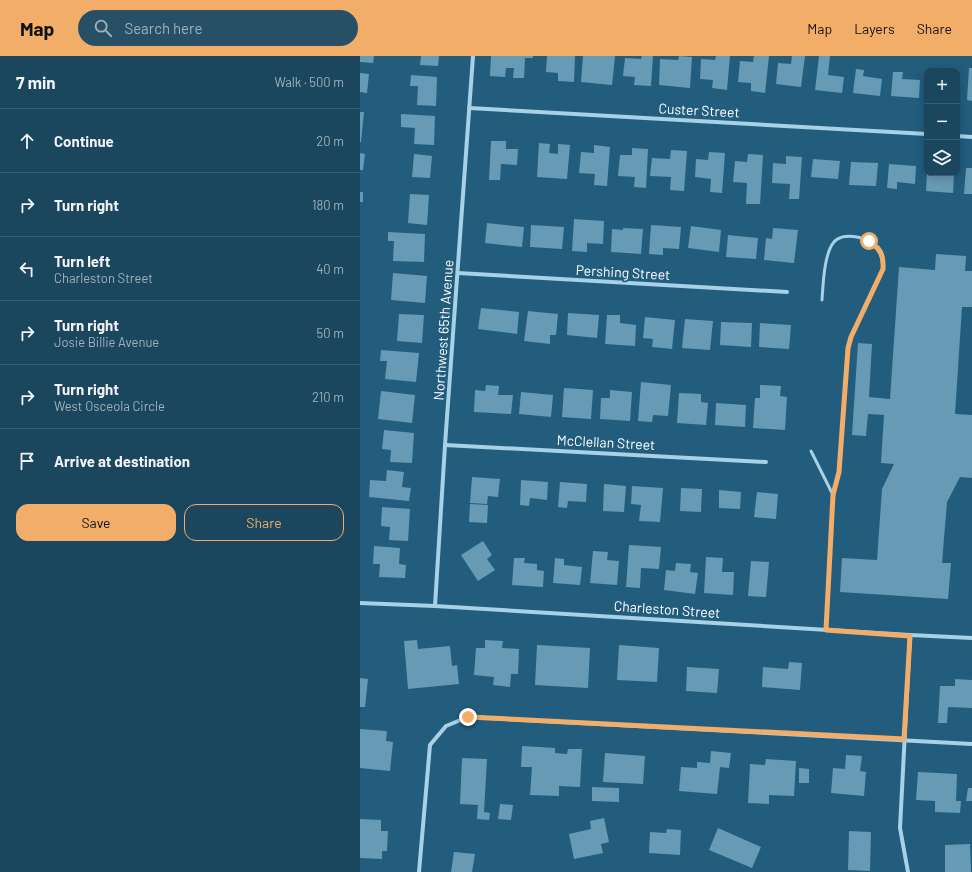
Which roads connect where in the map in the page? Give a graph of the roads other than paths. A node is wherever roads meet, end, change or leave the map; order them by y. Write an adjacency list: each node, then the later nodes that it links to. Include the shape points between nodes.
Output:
1 (473, 56): 2 (street, Northwest 65th Avenue)
2 (469, 108): 3 (street, Custer Street); 6 (street, Northwest 65th Avenue)
3 (924, 134)
4 (960, 136): 5 (street)
5 (972, 137)
6 (458, 273): 7 (street, Pershing Street); 9 (street, Northwest 65th Avenue)
7 (787, 292)
8 (822, 300): 12 (lane, via 830,248 836,240 855,237 869,241 879,248 884,258 883,269 848,348 839,472)
9 (445, 445): 11 (street, McClellan Street); 14 (street, Northwest 65th Avenue)
10 (811, 451): 12 (lane)
11 (766, 462)
12 (833, 495): 15 (lane)
13 (360, 603): 14 (street, Charleston Street)
14 (436, 606): 15 (street, Charleston Street)
15 (826, 630): 16 (street, Charleston Street)
16 (910, 636): 17 (street, Charleston Street); 18 (street)
17 (972, 638)
18 (904, 739): 19 (street); 20 (street, via 468,717 446,726 430,745); 21 (street, via 900,828)
19 (972, 744)
20 (419, 872)
21 (908, 872)

